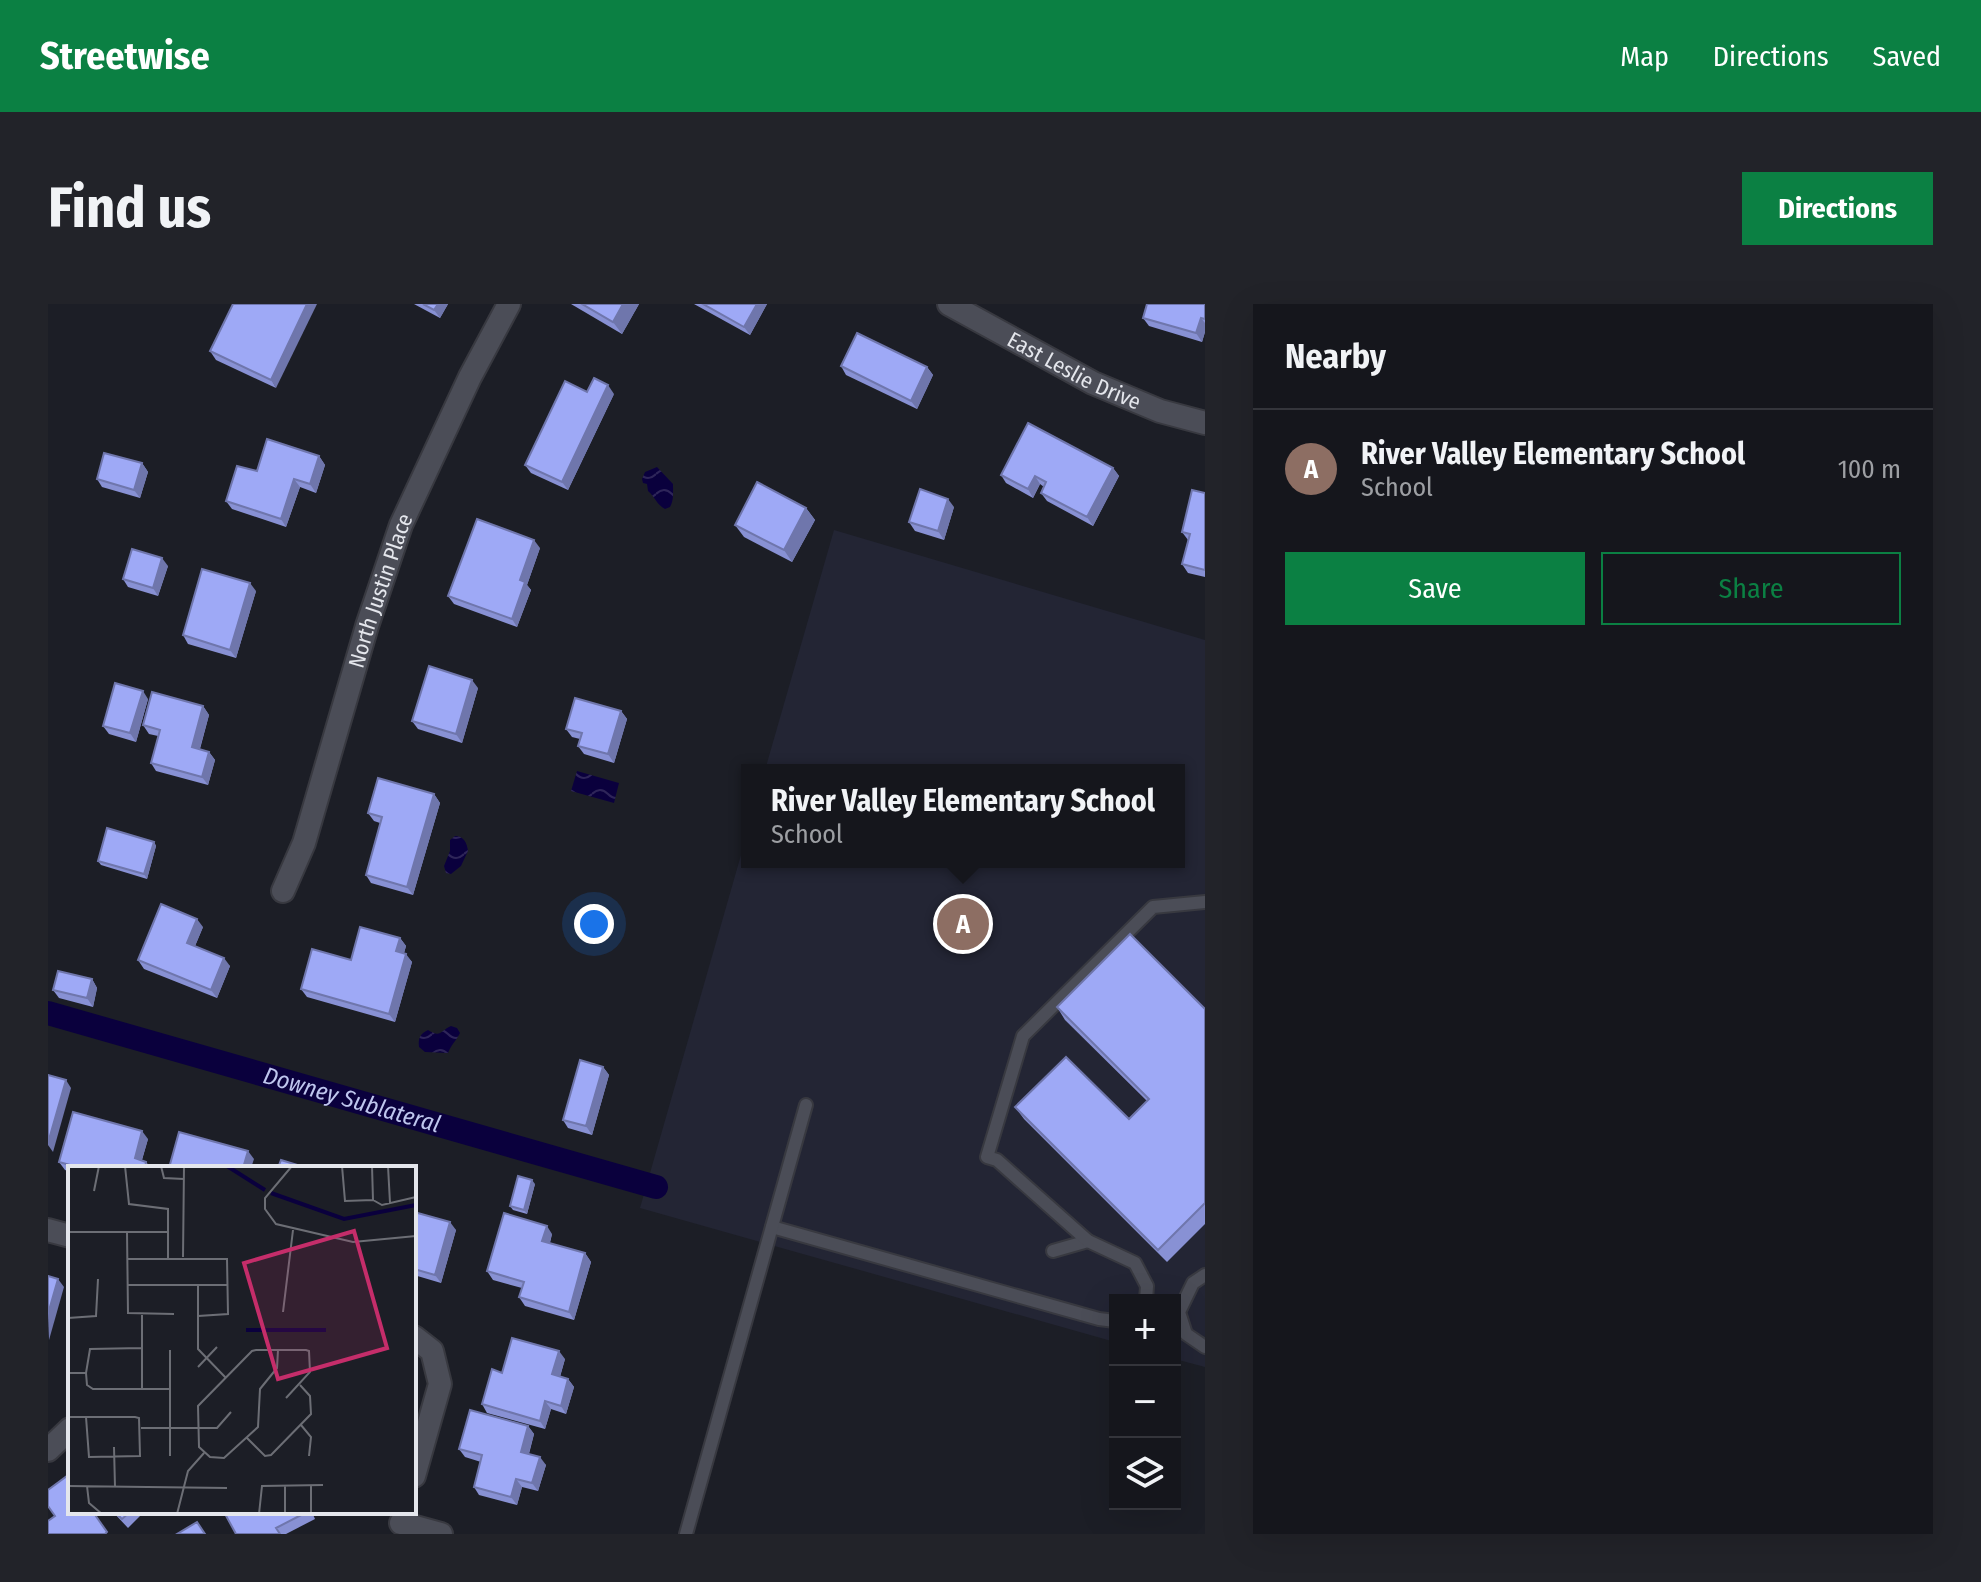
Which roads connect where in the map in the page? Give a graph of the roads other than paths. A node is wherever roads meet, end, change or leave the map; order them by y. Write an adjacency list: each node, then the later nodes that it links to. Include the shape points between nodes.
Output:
1 (509, 304): 4 (street, North Justin Place, via 401,525 304,843)
2 (949, 304): 3 (street, East Leslie Drive, via 1093,383)
3 (1205, 423)
4 (283, 891)
5 (1205, 902): 10 (lane, via 1153,907 1023,1036 987,1157 997,1160)
6 (806, 1105): 7 (lane)
7 (772, 1227): 14 (lane); 22 (lane)
8 (48, 1230): 9 (street)
9 (68, 1235)
10 (1088, 1241): 11 (lane); 13 (lane, via 1135,1263)
11 (1053, 1251)
12 (1205, 1275): 16 (lane, via 1193,1283 1179,1312 1186,1334)
13 (1146, 1294)
14 (1109, 1320)
15 (416, 1339): 19 (street, via 432,1351 440,1384)
16 (1205, 1347)
17 (68, 1431): 18 (street)
18 (48, 1450)
19 (416, 1469)
20 (400, 1523): 21 (street)
21 (441, 1534)
22 (686, 1534)

